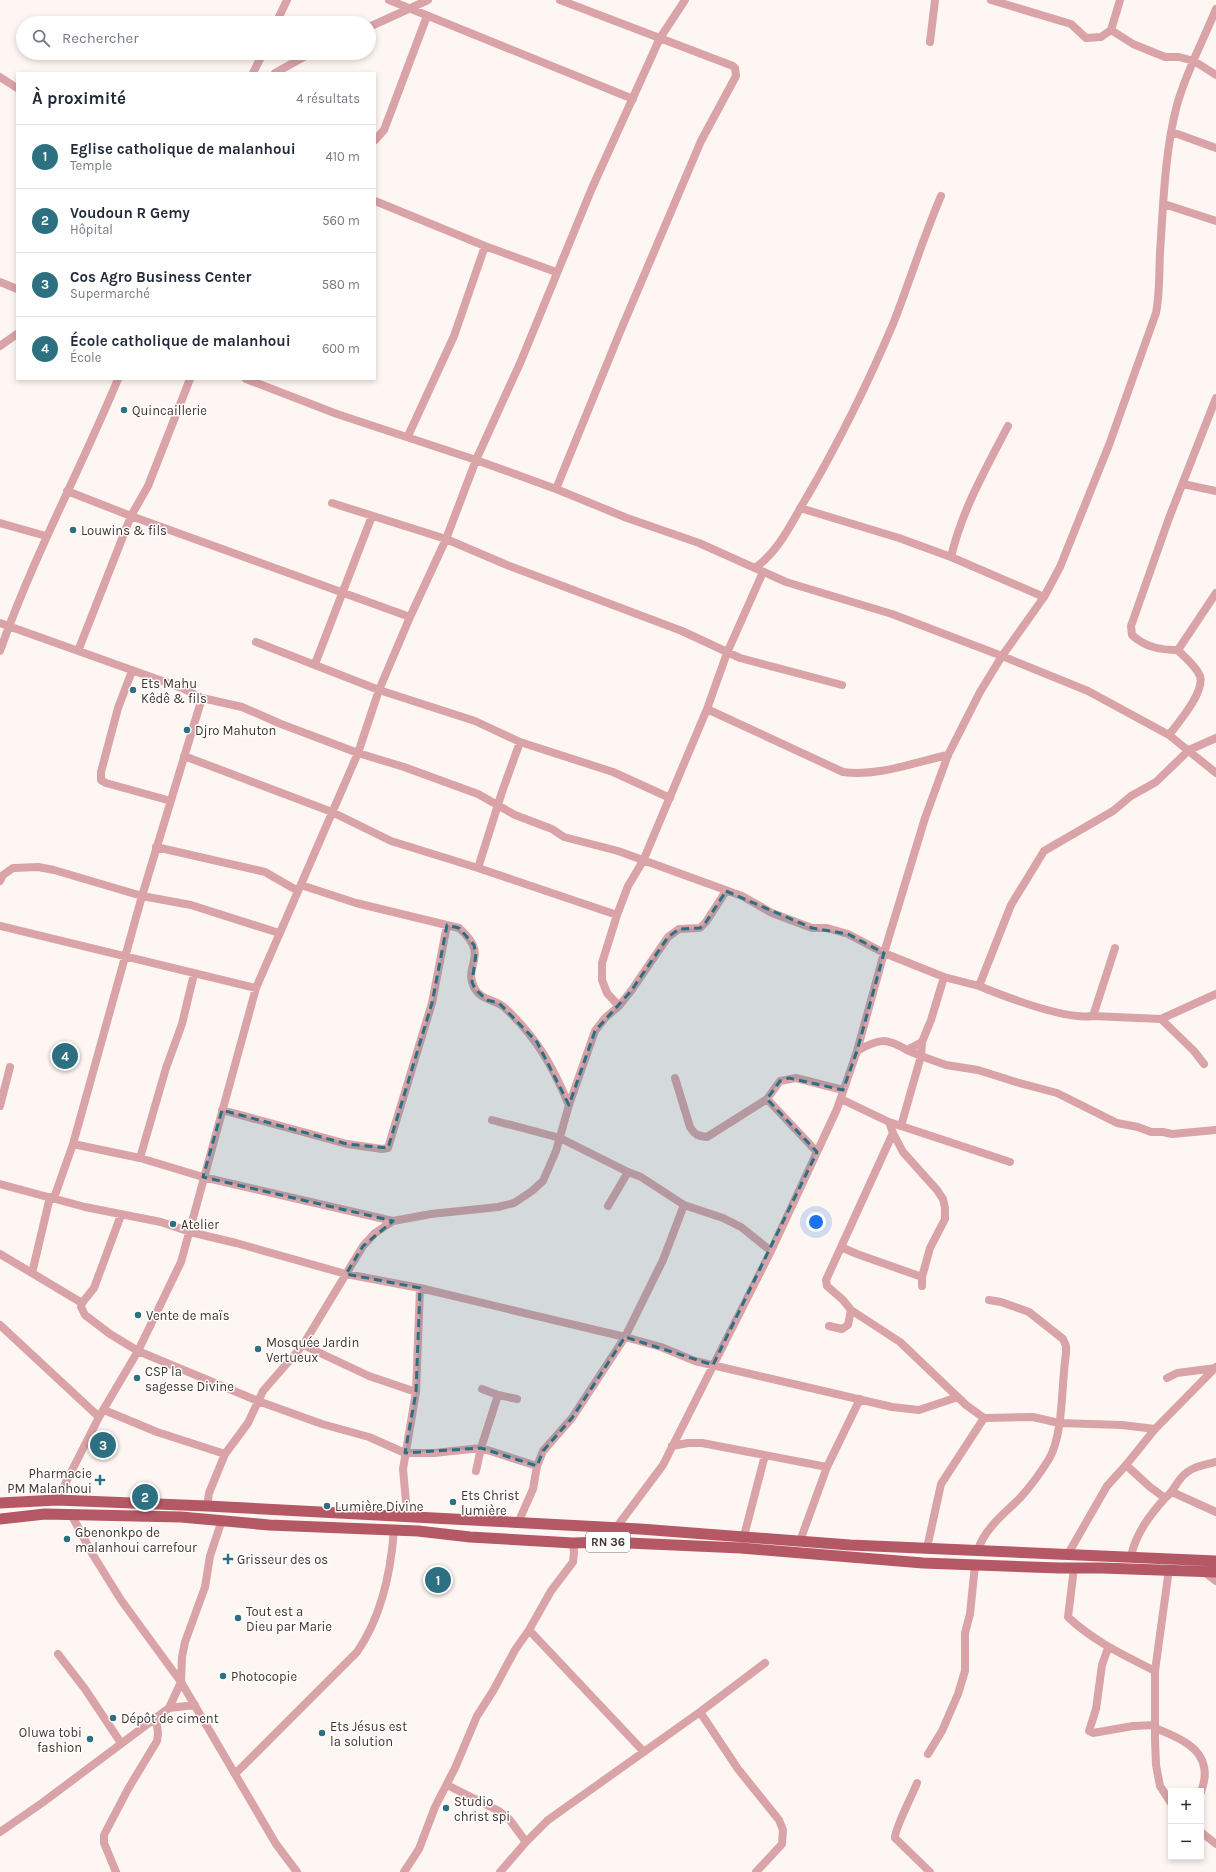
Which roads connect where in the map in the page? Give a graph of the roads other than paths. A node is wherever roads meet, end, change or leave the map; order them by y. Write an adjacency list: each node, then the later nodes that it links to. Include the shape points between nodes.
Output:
1 (287, 0): 11 (street)
2 (389, 0): 9 (street)
3 (428, 0): 9 (street)
4 (560, 0): 15 (street)
5 (684, 0): 15 (street)
6 (935, 0): 16 (street)
7 (991, 0): 14 (street, via 1070,24 1086,38 1101,37)
8 (1120, 0): 14 (street)
9 (410, 9): 12 (street); 13 (street)
10 (1216, 9): 19 (street)
11 (279, 16)
12 (427, 16): 25 (street); 27 (street, via 384,130)
13 (376, 24)
14 (1111, 30): 19 (street, via 1133,44 1166,57)
15 (660, 38): 25 (street); 49 (street, via 733,66 736,76 701,141)
16 (930, 42)
17 (260, 60): 20 (street)
18 (298, 60): 21 (street)
19 (1194, 61): 22 (street); 26 (street, via 1177,106)
20 (254, 72)
21 (276, 72)
22 (1216, 75)
23 (0, 77): 24 (street)
24 (16, 87)
25 (632, 99): 34 (street)
26 (1172, 132): 28 (street); 31 (street)
27 (376, 139)
28 (1216, 148)
29 (941, 196): 53 (street, via 871,374 834,450)
30 (376, 201): 33 (street)
31 (1164, 204): 32 (street); 64 (street, via 1156,313 1109,445 1060,567)
32 (1216, 221)
33 (485, 246): 34 (street); 46 (street, via 454,336)
34 (556, 272): 47 (street, via 521,361)
35 (0, 282): 36 (street)
36 (16, 289)
37 (16, 335): 38 (street)
38 (0, 346)
39 (118, 380): 50 (street, via 96,434)
40 (190, 380): 54 (street, via 148,486)
41 (249, 380): 43 (street)
42 (266, 380): 43 (street)
43 (269, 388): 46 (street, via 337,414)
44 (1216, 398): 48 (street)
45 (1008, 426): 59 (street, via 971,499)
46 (408, 436): 47 (street)
47 (476, 460): 49 (street); 58 (street)
48 (1183, 484): 51 (street); 69 (street, via 1131,626 1132,635 1139,641 1162,650)
49 (556, 489): 60 (street, via 627,518 699,542)
50 (67, 491): 54 (street); 57 (street)
51 (1216, 491)
52 (332, 503): 55 (street)
53 (800, 508): 59 (street, via 899,538); 60 (street, via 778,546)
54 (131, 516): 62 (street); 71 (street)
55 (372, 516): 58 (street); 62 (street)
56 (0, 523): 57 (street)
57 (46, 536): 67 (street)
58 (446, 539): 65 (street); 72 (street, via 514,568 682,631)
59 (951, 557): 64 (street)
60 (755, 568): 61 (street)
61 (763, 572): 72 (street); 73 (street, via 786,582 892,614)
62 (342, 593): 65 (street); 74 (street)
63 (1216, 593): 69 (street)
64 (1044, 597): 73 (street)
65 (410, 617): 77 (street)
66 (0, 623): 67 (street)
67 (9, 626): 70 (street); 71 (street)
68 (256, 642): 74 (street)
69 (1178, 650): 80 (street, via 1196,670 1200,677 1200,687)
70 (0, 651)
71 (78, 651): 75 (street)
72 (727, 653): 76 (street); 79 (street)
73 (1002, 656): 80 (street, via 1088,690); 85 (street, via 980,692)
74 (315, 664): 77 (street)
75 (132, 671): 78 (street, via 182,688); 89 (street, via 118,708 101,780)
76 (842, 684)
77 (379, 690): 82 (street, via 475,721); 84 (street)
78 (202, 698): 84 (street, via 242,707); 86 (street)
79 (707, 709): 85 (street, via 843,772 872,772); 88 (street)
80 (1169, 736): 83 (street)
81 (1216, 738): 83 (street)
82 (520, 742): 88 (street, via 613,772); 90 (street)
83 (1189, 750): 87 (street); 108 (street, via 1156,782 1084,829 1044,851 1011,905)
84 (358, 753): 90 (street, via 478,794); 91 (street)
85 (948, 755): 104 (street, via 925,818)
86 (184, 756): 89 (street); 91 (street)
87 (1216, 773)
88 (670, 798): 93 (street)
89 (171, 801): 92 (street)
90 (498, 806): 93 (street, via 552,829 564,837 594,844); 94 (street)
91 (332, 812): 94 (street, via 391,841); 96 (street)
92 (156, 847): 96 (street, via 265,872); 98 (street)
93 (643, 861): 97 (street); 99 (street, via 628,886)
94 (478, 868): 99 (street)
95 (0, 881): 98 (street, via 3,875 13,868 38,867)
96 (300, 888): 100 (street); 102 (street)
97 (726, 891): 104 (street, via 742,896 772,913 812,928 827,928 848,934); 111 (street, via 700,928 679,929 668,937)
98 (142, 896): 102 (street, via 191,905); 105 (street)
99 (617, 915): 111 (street, via 602,963 602,980 607,993)
100 (447, 925): 124 (street, via 459,928 474,945 476,954 472,982 479,995 499,1003 537,1042); 126 (street, via 432,1003 388,1148 347,1144)
101 (0, 926): 105 (street)
102 (279, 933): 109 (street)
103 (1115, 948): 112 (street)
104 (884, 953): 107 (street); 116 (street)
105 (126, 955): 106 (street); 133 (street)
106 (194, 974): 109 (street); 135 (street, via 182,1024 166,1068)
107 (944, 977): 108 (street); 114 (street)
108 (979, 986): 112 (street, via 1048,1009 1084,1017)
109 (256, 988): 126 (street)
110 (1216, 994): 113 (street)
111 (619, 1006): 124 (street, via 595,1031)
112 (1093, 1016): 113 (street)
113 (1161, 1019): 118 (street)
114 (922, 1042): 115 (street); 117 (street)
115 (907, 1050): 116 (street, via 882,1040 872,1042); 117 (street)
116 (857, 1051): 121 (street)
117 (921, 1056): 129 (street); 130 (street, via 1057,1092 1117,1124 1172,1134)
118 (1204, 1064)
119 (10, 1067): 125 (street)
120 (675, 1078): 122 (street, via 690,1127 699,1136 707,1137)
121 (843, 1090): 122 (street, via 789,1078 780,1081); 123 (street)
122 (767, 1099): 134 (street)
123 (841, 1099): 128 (street); 134 (street)
124 (569, 1105): 132 (street)
125 (0, 1106)
126 (222, 1110): 138 (street)
127 (492, 1120): 132 (street)
128 (889, 1122): 129 (street); 131 (street)
129 (901, 1126): 136 (street)
130 (1216, 1130)
131 (893, 1134): 146 (street); 151 (street, via 903,1152 940,1194 945,1208 945,1219 932,1243)
132 (560, 1138): 137 (street); 144 (street, via 543,1181 514,1203)
133 (73, 1144): 135 (street); 140 (street)
134 (817, 1152): 147 (street)
135 (140, 1158): 138 (street)
136 (1010, 1162)
137 (628, 1172): 141 (street, via 654,1184); 142 (street)
138 (203, 1177): 144 (street); 145 (street)
139 (0, 1184): 140 (street)
140 (52, 1197): 143 (street); 149 (street)
141 (684, 1204): 147 (street, via 741,1227); 159 (street, via 663,1260)
142 (608, 1206)
143 (121, 1215): 145 (street, via 161,1222); 155 (street, via 94,1288)
144 (393, 1221): 150 (street, via 375,1233 363,1246)
145 (190, 1232): 150 (street); 161 (street, via 181,1262)
146 (841, 1247): 151 (street); 156 (street, via 826,1280 827,1286)
147 (771, 1251): 162 (street)
148 (0, 1254): 149 (street)
149 (32, 1273): 155 (street)
150 (346, 1274): 153 (street); 160 (street)
151 (922, 1277): 152 (street)
152 (922, 1286)
153 (420, 1288): 159 (street); 166 (street)
154 (989, 1300): 174 (street, via 1029,1312 1063,1339 1066,1354)
155 (82, 1303): 161 (street, via 85,1315)
156 (851, 1310): 158 (street, via 848,1325 842,1329); 168 (street, via 900,1342)
157 (0, 1325): 172 (street)
158 (829, 1326)
159 (625, 1337): 162 (street); 183 (street, via 572,1418 544,1451)
160 (303, 1345): 166 (street, via 368,1376); 171 (street, via 263,1391)
161 (138, 1351): 171 (street); 172 (street)
162 (713, 1365): 170 (street); 176 (street)
163 (1216, 1368): 164 (street, via 1178,1373); 175 (street)
164 (1167, 1378)
165 (482, 1389): 167 (street)
166 (416, 1392): 178 (street)
167 (498, 1395): 169 (street); 177 (street)
168 (958, 1397): 170 (street, via 919,1410); 173 (street)
169 (517, 1399)
170 (860, 1399): 184 (street)
171 (258, 1401): 178 (street, via 322,1424 369,1437); 179 (street, via 248,1423)
172 (101, 1413): 179 (street); 188 (street)
173 (984, 1418): 174 (street, via 1033,1417); 202 (street, via 941,1484)
174 (1059, 1423): 175 (street); 203 (street, via 1058,1436 1049,1458 1021,1497 981,1541)
175 (1155, 1429): 182 (street)
176 (672, 1446): 180 (street, via 702,1443); 197 (street, via 663,1465)
177 (481, 1448): 178 (street); 183 (street); 185 (street)
178 (405, 1453): 189 (street, via 403,1469)
179 (224, 1454): 191 (street, via 209,1493)
180 (765, 1455): 184 (street); 199 (street)
181 (1216, 1462): 186 (street, via 1195,1467 1187,1472)
182 (1126, 1465): 187 (street); 204 (street, via 1107,1486)
183 (537, 1466): 196 (street, via 533,1488)
184 (827, 1467): 200 (street)
185 (476, 1471)
186 (1172, 1492): 187 (street); 192 (street)
187 (1165, 1498): 205 (street, via 1134,1541)
188 (57, 1500): 190 (main road, RN 36); 191 (main road, RN 36)
189 (406, 1502)
190 (0, 1503)
191 (207, 1506): 196 (main road, RN 36)
192 (1216, 1512)
193 (72, 1516): 194 (main road, RN 36, via 45,1514); 195 (main road, RN 36); 218 (street, via 121,1600)
194 (0, 1519)
195 (222, 1520): 198 (main road, RN 36, via 328,1528); 218 (street, via 210,1556 205,1587 185,1642)
196 (518, 1523): 197 (main road, RN 36)
197 (616, 1528): 199 (main road, RN 36)
198 (394, 1529): 201 (main road, RN 36, via 470,1537); 227 (street, via 392,1558 381,1603 364,1642)
199 (744, 1536): 200 (main road, RN 36)
200 (800, 1541): 202 (main road, RN 36)
201 (573, 1543): 207 (main road, RN 36, via 741,1548); 213 (street, via 573,1562)
202 (927, 1548): 203 (main road, RN 36)
203 (978, 1550): 204 (main road, RN 36)
204 (1068, 1554): 205 (main road, RN 36)
205 (1131, 1556): 206 (main road, RN 36)
206 (1216, 1561)
207 (975, 1565): 208 (main road, RN 36); 226 (street, via 970,1614 965,1633 965,1671 942,1731)
208 (1074, 1568): 209 (main road, RN 36); 214 (street, via 1068,1617)
209 (1169, 1569): 210 (main road, RN 36); 217 (street)
210 (1202, 1571): 211 (main road, RN 36); 212 (street)
211 (1216, 1572)
212 (1216, 1581)
213 (529, 1630): 225 (street); 229 (street, via 477,1716)
214 (1108, 1648): 217 (street); 223 (street, via 1102,1665 1096,1709 1089,1732)
215 (58, 1654): 224 (street, via 85,1688)
216 (765, 1663): 221 (street)
217 (1155, 1671): 223 (street)
218 (181, 1682): 219 (street); 220 (street)
219 (195, 1705): 220 (street); 227 (street)
220 (169, 1708): 222 (street)
221 (700, 1712): 225 (street); 240 (street, via 738,1769 779,1820 783,1830 782,1844)
222 (156, 1717): 224 (street); 236 (street, via 157,1741 104,1835 104,1843)
223 (1155, 1726): 230 (street, via 1198,1748 1208,1769); 231 (street, via 1156,1765 1160,1786)
224 (121, 1743): 232 (street)
225 (644, 1752): 234 (street, via 565,1807)
226 (928, 1754)
227 (236, 1773): 237 (street, via 276,1844)
228 (917, 1783): 241 (street, via 894,1833 895,1838)
229 (447, 1784): 234 (street, via 499,1811 509,1819); 238 (street, via 419,1849)
230 (1203, 1788)
231 (1168, 1798)
232 (0, 1832)
233 (1204, 1834): 235 (street)
234 (526, 1842): 239 (street)
235 (1216, 1844)
236 (116, 1872)
237 (297, 1872)
238 (404, 1872)
239 (500, 1872)
240 (756, 1872)
241 (930, 1872)

